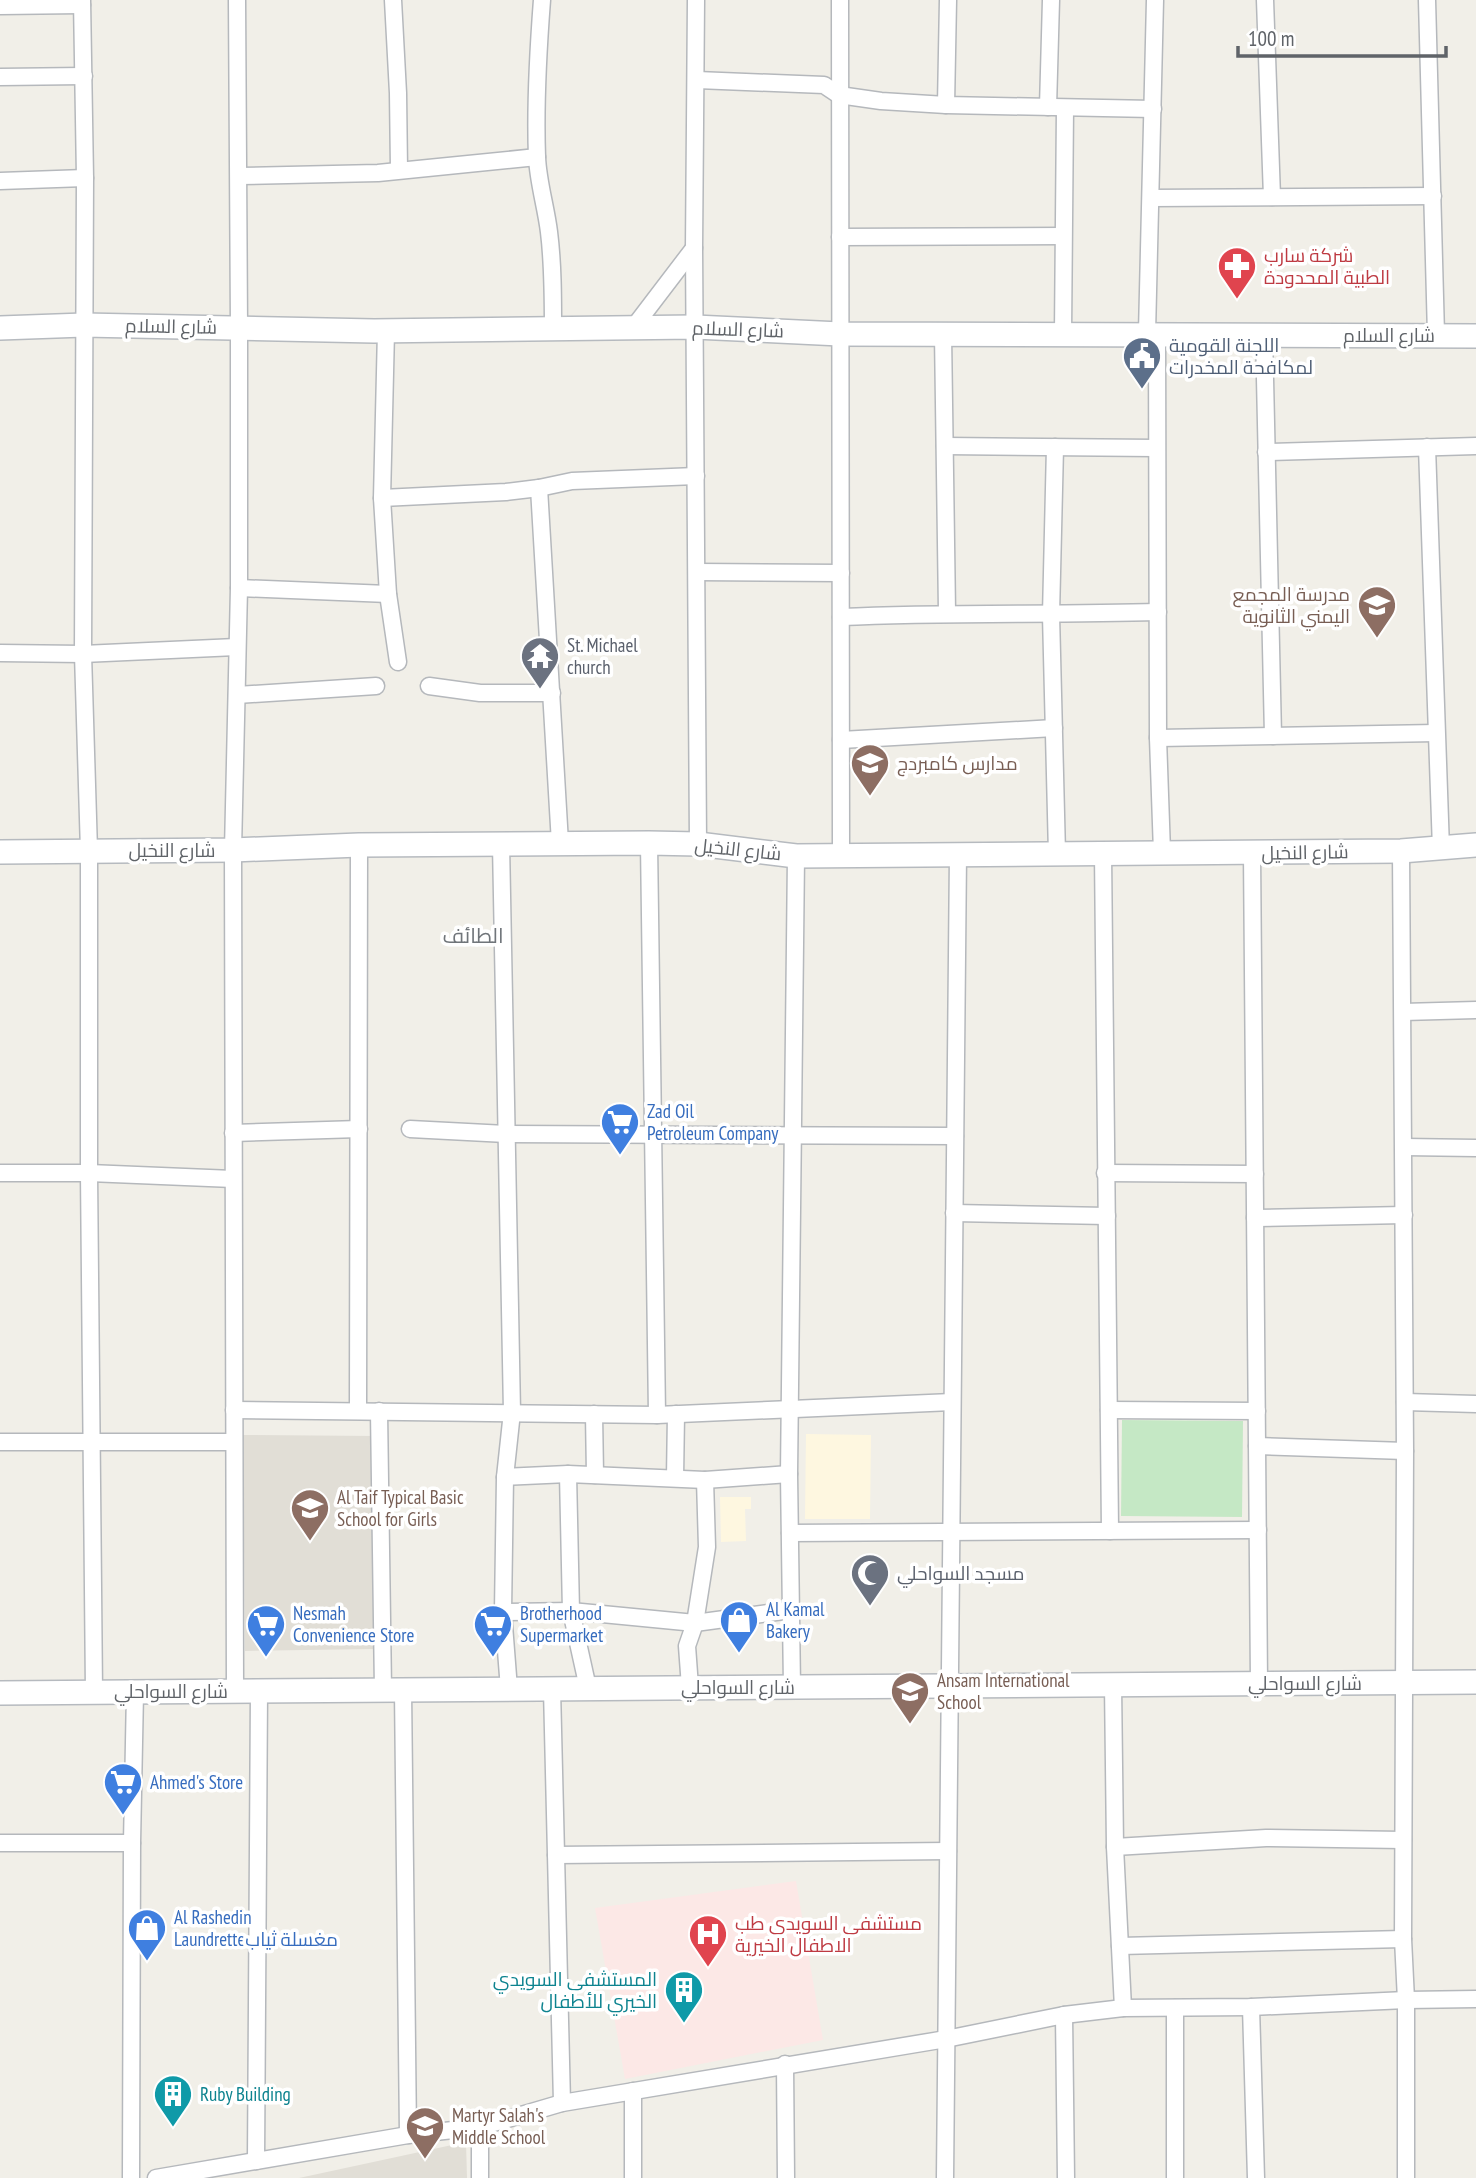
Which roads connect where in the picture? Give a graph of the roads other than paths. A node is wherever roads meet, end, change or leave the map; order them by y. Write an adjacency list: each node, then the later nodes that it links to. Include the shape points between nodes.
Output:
1 (237, 0): 22 (street)
2 (393, 0): 21 (street)
3 (542, 0): 20 (street)
4 (696, 0): 15 (street)
5 (840, 0): 16 (street)
6 (948, 0): 17 (street)
7 (1051, 0): 18 (street)
8 (1155, 0): 19 (street)
9 (1265, 0): 26 (street)
10 (1427, 0): 25 (street)
11 (82, 3): 12 (street); 13 (street)
12 (0, 6)
13 (84, 76): 14 (street); 23 (street)
14 (0, 77)
15 (697, 80): 16 (street, via 824,85); 30 (street)
16 (839, 95): 17 (street); 29 (street)
17 (946, 105): 18 (street)
18 (1056, 107): 19 (street); 28 (street)
19 (1153, 109): 27 (street)
20 (537, 157): 21 (street); 36 (street, via 549,230)
21 (399, 170): 22 (street)
22 (239, 176): 32 (street)
23 (85, 178): 24 (street); 31 (street)
24 (0, 181)
25 (1433, 196): 26 (street); 43 (street)
26 (1272, 197): 27 (street)
27 (1151, 198): 39 (street)
28 (1063, 236): 29 (street); 38 (street)
29 (840, 237): 40 (street)
30 (694, 248): 33 (street); 35 (street)
31 (84, 325): 32 (street, شارع السلام); 34 (street, شارع السلام); 64 (street)
32 (240, 327): 37 (street, شارع السلام); 56 (street)
33 (695, 327): 35 (street, شارع السلام); 40 (street, شارع السلام); 51 (street)
34 (0, 328)
35 (633, 328): 36 (street, شارع السلام)
36 (554, 329): 37 (street, شارع السلام)
37 (386, 331): 53 (street)
38 (1063, 333): 39 (street, شارع السلام); 41 (street, شارع السلام)
39 (1152, 333): 42 (street, شارع السلام); 49 (street)
40 (840, 334): 41 (street, شارع السلام); 55 (street)
41 (943, 334): 45 (street)
42 (1264, 334): 43 (street, شارع السلام); 50 (street)
43 (1436, 335): 44 (street, شارع السلام)
44 (1476, 336)
45 (945, 446): 47 (street); 58 (street)
46 (1476, 446): 48 (street)
47 (1055, 447): 49 (street); 60 (street)
48 (1427, 447): 50 (street); 71 (street)
49 (1156, 448): 59 (street)
50 (1266, 453): 72 (street)
51 (696, 476): 52 (street, via 572,481); 54 (street)
52 (539, 488): 53 (street); 68 (street)
53 (382, 498): 57 (street)
54 (697, 572): 55 (street); 78 (street)
55 (841, 573): 61 (street)
56 (239, 588): 57 (street); 62 (street)
57 (388, 594): 65 (street)
58 (947, 612): 60 (street); 61 (street)
59 (1158, 612): 60 (street); 73 (street)
60 (1051, 615): 70 (street)
61 (841, 617): 74 (street)
62 (236, 648): 64 (street); 69 (street)
63 (0, 653): 64 (street)
64 (83, 654): 84 (street)
65 (398, 662)
66 (376, 686): 69 (street)
67 (429, 686): 68 (street, via 480,693)
68 (552, 693): 75 (street)
69 (237, 695): 82 (street)
70 (1054, 728): 74 (street); 90 (street)
71 (1436, 733): 72 (street); 81 (street)
72 (1273, 736): 73 (street)
73 (1158, 738): 86 (street)
74 (841, 740): 91 (street)
75 (560, 843): 76 (street, شارع النخيل); 77 (street, شارع النخيل)
76 (649, 843): 78 (street, شارع النخيل); 99 (street)
77 (501, 844): 79 (street, شارع النخيل); 98 (street)
78 (698, 844): 92 (street, شارع النخيل)
79 (359, 845): 82 (street, شارع النخيل); 95 (street)
80 (1476, 845): 81 (street, شارع النخيل)
81 (1441, 849): 83 (street, شارع النخيل)
82 (233, 850): 84 (street, شارع النخيل); 97 (street)
83 (1401, 850): 88 (street, شارع النخيل); 94 (street)
84 (89, 851): 85 (street, شارع النخيل); 105 (street)
85 (0, 852)
86 (1162, 852): 87 (street, شارع النخيل); 88 (street, شارع النخيل)
87 (1103, 853): 90 (street, شارع النخيل); 106 (street)
88 (1252, 853): 107 (street)
89 (958, 854): 90 (street, شارع النخيل); 91 (street, شارع النخيل); 101 (street)
90 (1057, 854)
91 (841, 855): 92 (street, شارع النخيل)
92 (796, 856): 100 (street)
93 (1476, 1010): 94 (street)
94 (1403, 1012): 102 (street)
95 (359, 1129): 97 (street); 118 (street)
96 (410, 1129): 98 (street)
97 (233, 1133): 108 (street)
98 (506, 1134): 99 (street); 121 (street)
99 (653, 1135): 100 (street); 125 (street)
100 (794, 1135): 101 (street); 116 (street)
101 (955, 1136): 109 (street)
102 (1405, 1147): 103 (street); 110 (street)
103 (1476, 1148)
104 (0, 1173): 105 (street)
105 (89, 1173): 108 (street); 127 (street)
106 (1105, 1173): 107 (street); 111 (street)
107 (1255, 1174): 112 (street)
108 (233, 1179): 117 (street)
109 (954, 1213): 111 (street); 113 (street)
110 (1404, 1215): 112 (street); 114 (street)
111 (1107, 1216): 119 (street)
112 (1255, 1218): 122 (street)
113 (952, 1402): 116 (street); 139 (street)
114 (1405, 1402): 115 (street); 130 (street)
115 (1476, 1404)
116 (790, 1407): 124 (street); 132 (street)
117 (234, 1410): 118 (street); 128 (street)
118 (358, 1410): 120 (street)
119 (1110, 1410): 122 (street); 138 (street)
120 (379, 1411): 121 (street); 155 (street)
121 (512, 1412): 123 (street); 134 (street)
122 (1257, 1412): 129 (street)
123 (594, 1414): 125 (street); 133 (street)
124 (676, 1414): 125 (street); 135 (street)
125 (657, 1415)
126 (0, 1442): 127 (street)
127 (91, 1442): 128 (street); 158 (street)
128 (233, 1442): 156 (street)
129 (1257, 1446): 130 (street); 137 (street)
130 (1405, 1451): 145 (street)
131 (568, 1474): 133 (street); 134 (street); 142 (street)
132 (789, 1474): 136 (street); 140 (street)
133 (595, 1475): 135 (street)
134 (505, 1477): 143 (street)
135 (676, 1478): 136 (street)
136 (705, 1480): 144 (street, via 707,1547)
137 (1258, 1530): 138 (street); 147 (street)
138 (1110, 1531): 139 (street)
139 (951, 1532): 140 (street); 149 (street)
140 (790, 1533): 141 (street)
141 (791, 1610): 144 (street); 151 (street)
142 (571, 1611): 143 (street); 144 (street); 152 (street)
143 (503, 1612): 153 (street)
144 (695, 1623): 150 (street, via 687,1646)
145 (1403, 1682): 146 (street, شارع السواحلي); 147 (street, شارع السواحلي); 161 (street)
146 (1476, 1682)
147 (1259, 1683): 148 (street, شارع السواحلي)
148 (1113, 1684): 149 (street, شارع السواحلي); 164 (street)
149 (950, 1686): 151 (street, شارع السواحلي); 165 (street)
150 (690, 1687): 151 (street, شارع السواحلي); 152 (street, شارع السواحلي)
151 (792, 1687)
152 (588, 1688): 154 (street, شارع السواحلي)
153 (509, 1689): 154 (street, شارع السواحلي); 155 (street, شارع السواحلي)
154 (552, 1689): 166 (street)
155 (393, 1690): 157 (street, شارع السواحلي); 180 (street)
156 (235, 1691): 157 (street, شارع السواحلي); 159 (street, شارع السواحلي)
157 (259, 1691): 181 (street)
158 (94, 1692): 159 (street, شارع السواحلي); 160 (street, شارع السواحلي)
159 (135, 1692): 163 (street)
160 (0, 1693)
161 (1403, 1840): 164 (street, via 1266,1838); 167 (street)
162 (0, 1843): 163 (street)
163 (132, 1843): 182 (street)
164 (1115, 1847): 168 (street)
165 (948, 1851): 166 (street); 175 (street)
166 (556, 1855): 178 (street)
167 (1403, 1939): 168 (street); 169 (street)
168 (1119, 1946): 172 (street)
169 (1406, 2000): 170 (street); 171 (street); 191 (street)
170 (1476, 2000)
171 (1251, 2007): 173 (street); 190 (street)
172 (1123, 2008): 173 (street); 174 (street)
173 (1175, 2008): 189 (street)
174 (1064, 2015): 175 (street); 188 (street)
175 (946, 2039): 176 (street); 187 (street)
176 (785, 2064): 177 (street); 186 (street)
177 (633, 2091): 178 (street); 185 (street)
178 (562, 2103): 179 (street)
179 (480, 2127): 180 (street); 184 (street)
180 (408, 2135): 181 (street)
181 (256, 2161): 183 (street)
182 (131, 2178)
183 (156, 2178)
184 (480, 2178)
185 (633, 2178)
186 (786, 2178)
187 (945, 2178)
188 (1066, 2178)
189 (1175, 2178)
190 (1256, 2178)
191 (1406, 2178)

